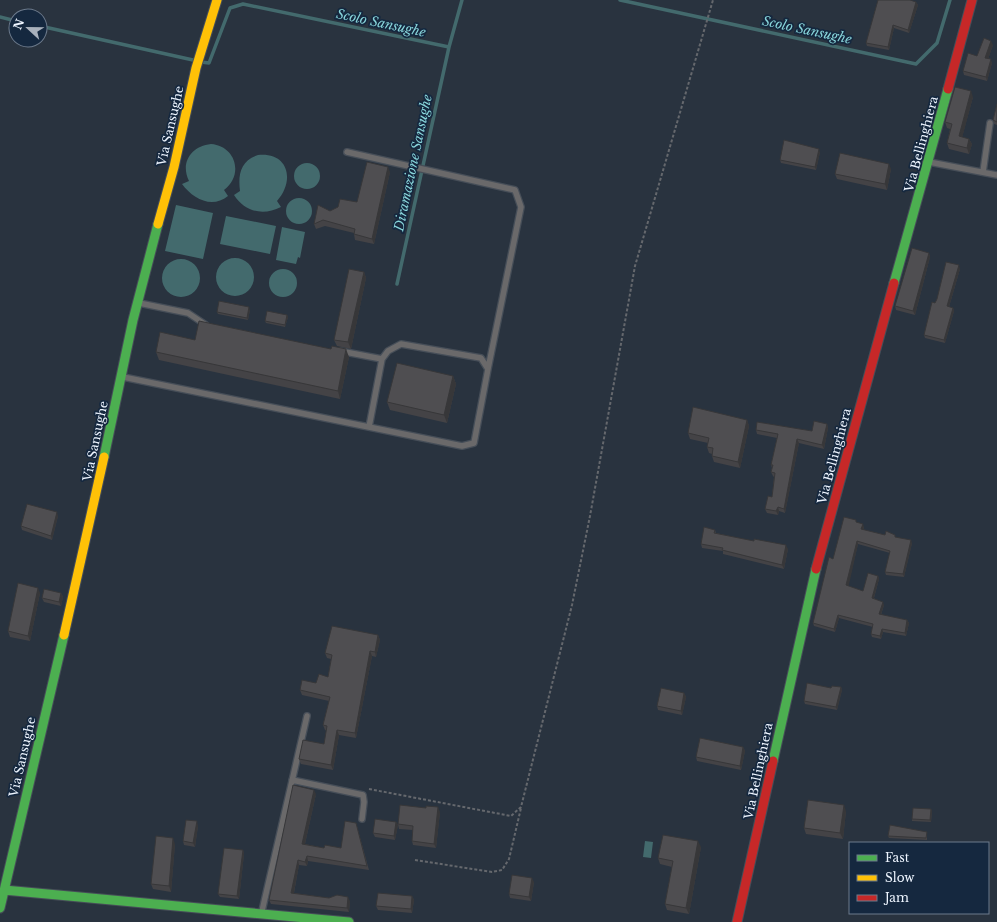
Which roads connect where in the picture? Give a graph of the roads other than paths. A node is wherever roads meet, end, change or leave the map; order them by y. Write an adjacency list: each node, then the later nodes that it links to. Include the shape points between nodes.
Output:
1 (217, 0): 8 (street, Via Sansughe, via 196,68 174,167)
2 (972, 0): 5 (street, Via Bellinghiera)
3 (990, 123): 6 (lane)
4 (348, 152): 12 (lane, via 515,190 521,207)
5 (929, 162): 6 (lane); 22 (street, Via Bellinghiera, via 845,458 795,653)
6 (983, 172): 7 (lane)
7 (997, 175)
8 (137, 303): 9 (lane, via 188,312 206,325); 13 (street, Via Sansughe)
9 (214, 327)
10 (336, 350): 11 (lane)
11 (382, 359): 12 (lane, via 388,351 401,344 481,358); 14 (lane)
12 (488, 369): 14 (lane, via 474,443 462,446)
13 (120, 377): 14 (lane); 18 (street, Via Sansughe, via 78,576)
14 (369, 427)
15 (307, 716): 16 (lane)
16 (292, 780): 17 (lane, via 363,795); 20 (lane)
17 (362, 819)
18 (4, 890): 19 (street, Via Sansughe); 20 (street)
19 (0, 908)
20 (262, 913): 21 (street)
21 (349, 922)
22 (737, 922)

